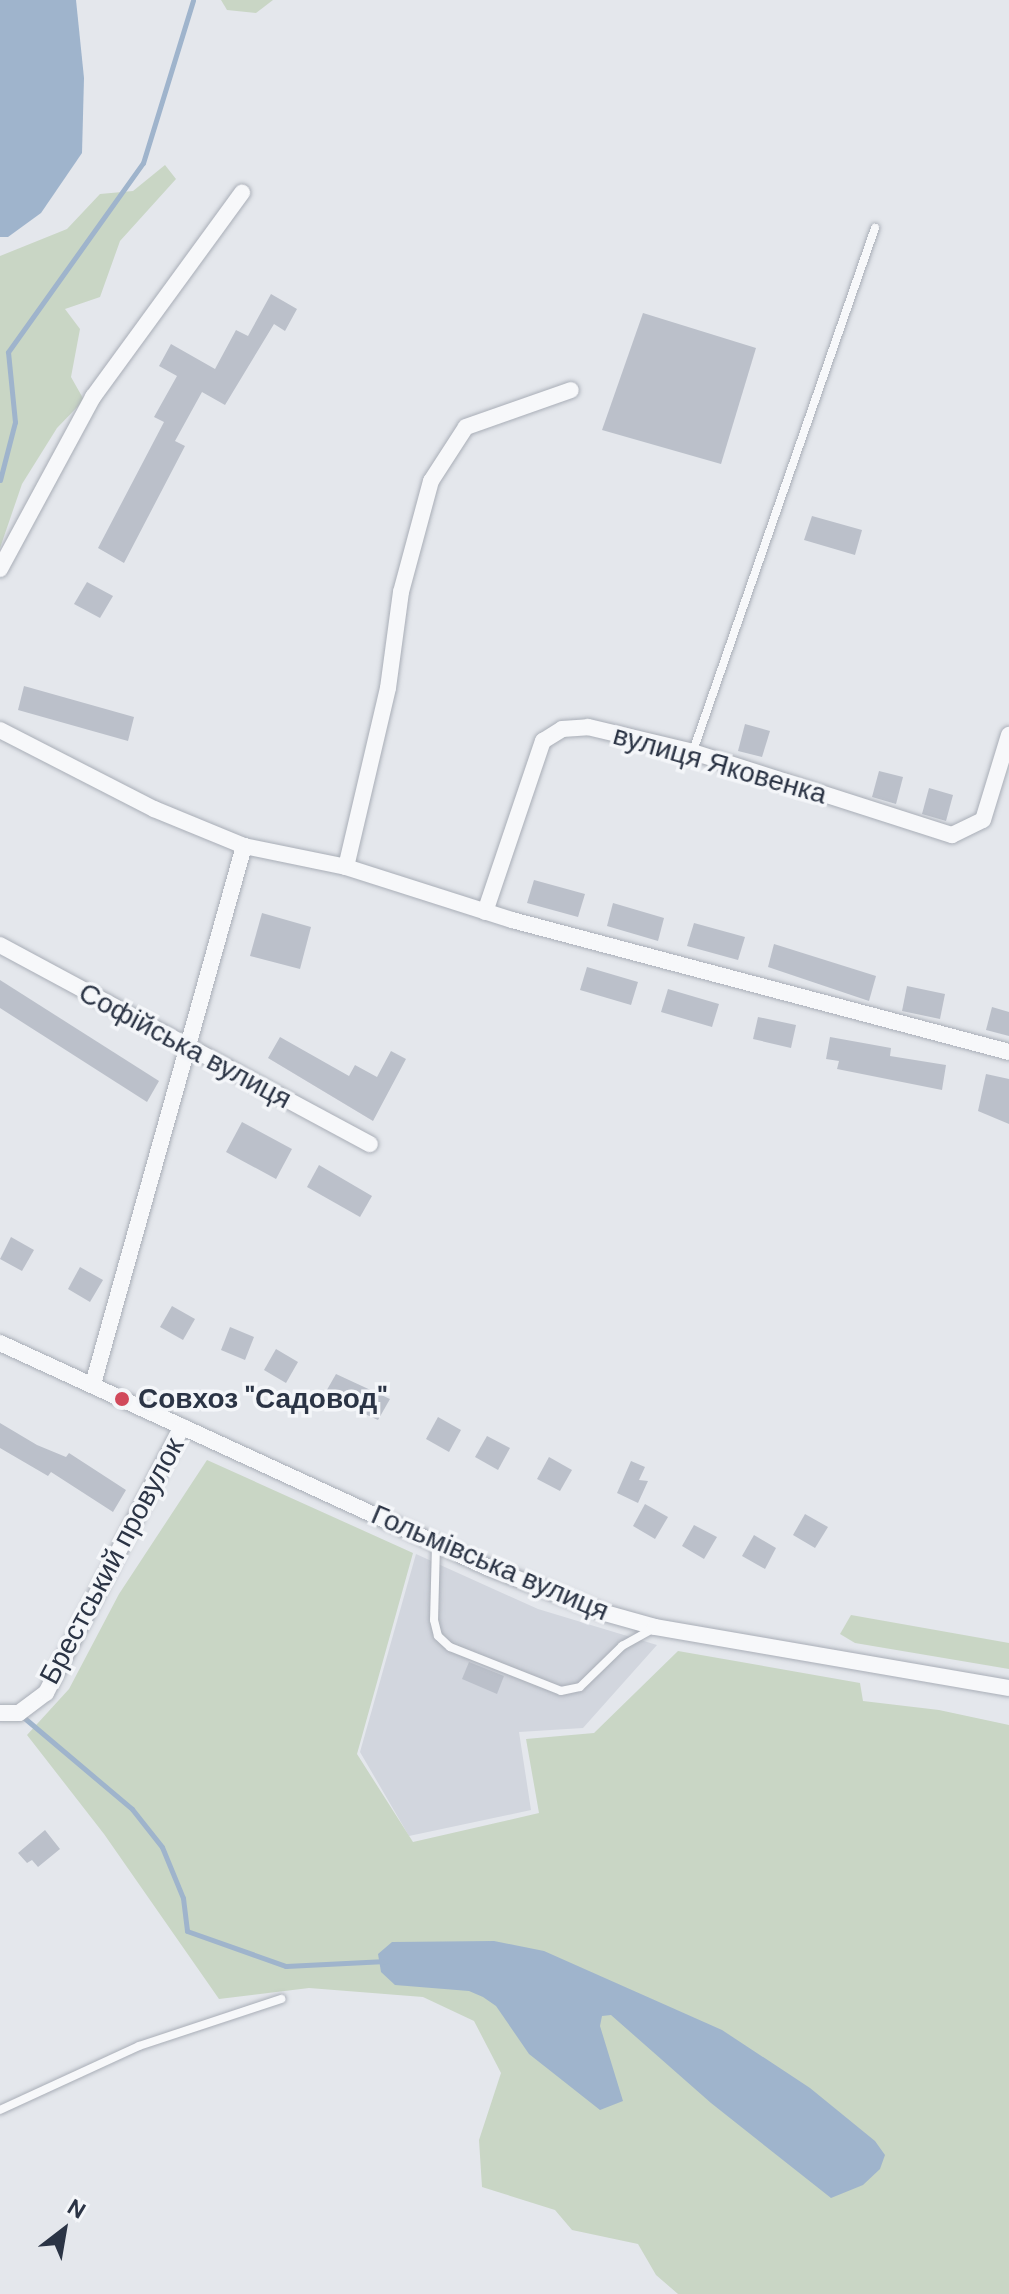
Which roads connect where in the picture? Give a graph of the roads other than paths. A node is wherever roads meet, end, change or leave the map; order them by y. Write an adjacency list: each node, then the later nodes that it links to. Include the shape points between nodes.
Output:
1 (242, 193): 4 (street, via 93,397)
2 (875, 228): 7 (lane)
3 (571, 390): 9 (street, via 466,427 431,481 401,592 388,688)
4 (0, 569)
5 (0, 730): 8 (street, via 154,809)
6 (1009, 735): 7 (street, вулиця Яковенка, via 983,820 952,835)
7 (693, 752): 10 (street, вулиця Яковенка, via 588,727 562,729 543,741)
8 (244, 846): 9 (street); 12 (street)
9 (346, 867): 10 (street)
10 (485, 912): 13 (street)
11 (0, 945): 12 (street, Софійська вулиця)
12 (188, 1049): 14 (street, Софійська вулиця); 16 (street)
13 (1009, 1052)
14 (370, 1144)
15 (0, 1343): 16 (street, Гольмівська вулиця)
16 (93, 1384): 17 (street, Гольмівська вулиця)
17 (182, 1427): 18 (street, Гольмівська вулиця); 23 (street, Брестський провулок, via 46,1693)
18 (436, 1544): 19 (street, Гольмівська вулиця, via 550,1593); 19 (lane, via 438,1636 450,1647 561,1691 580,1687 622,1646)
19 (655, 1627): 20 (street, Гольмівська вулиця)
20 (1009, 1688)
21 (0, 1699): 23 (street)
22 (0, 1713): 23 (street, Брестський провулок)
23 (19, 1713)
24 (281, 1999): 25 (lane, via 139,2046)
25 (0, 2110)

